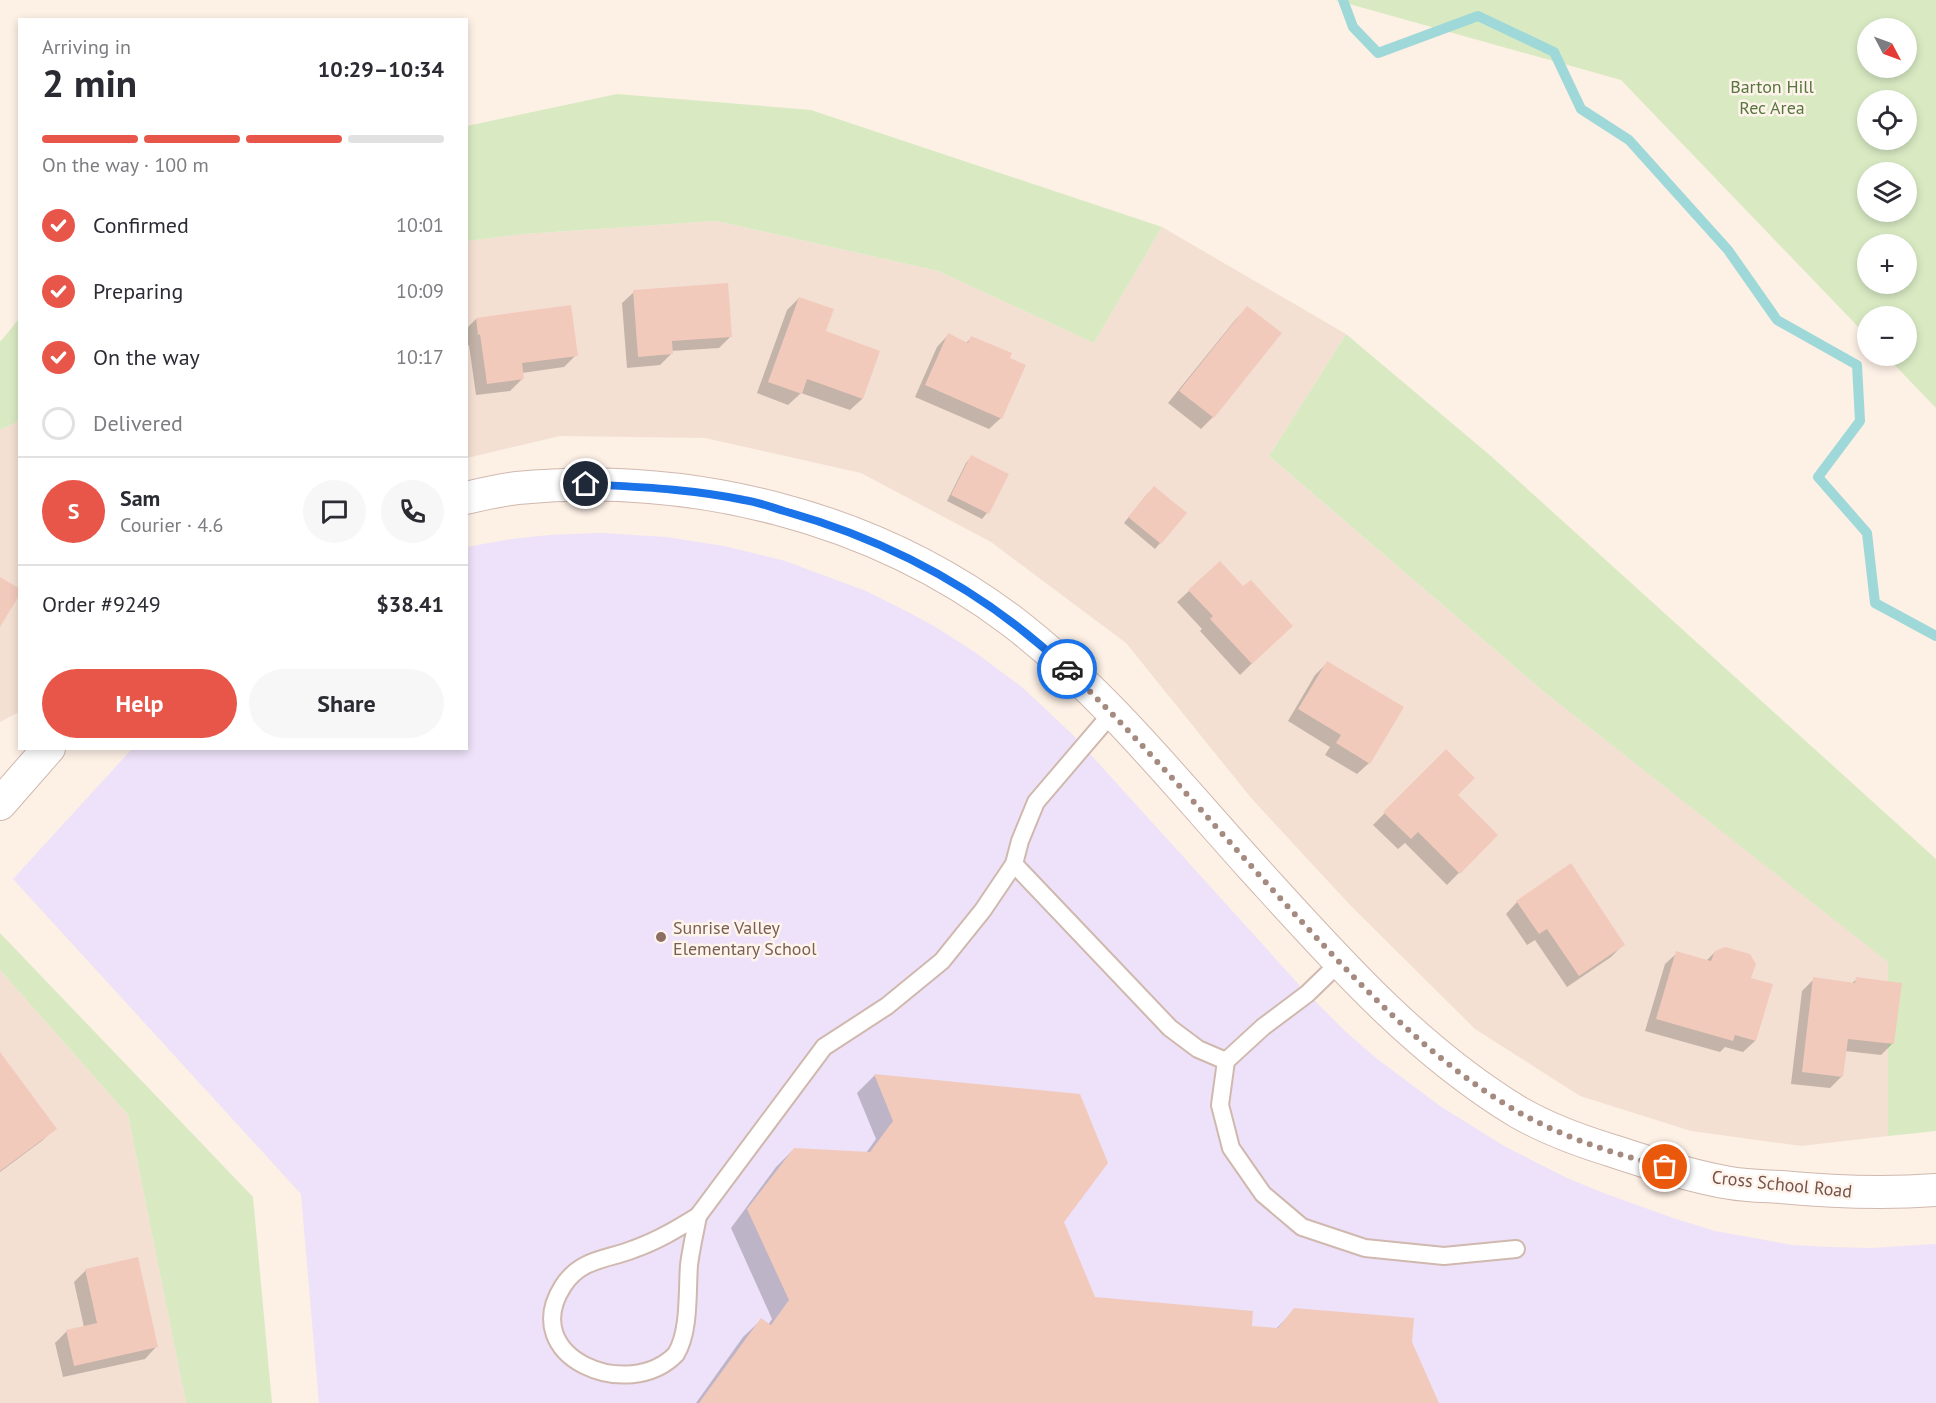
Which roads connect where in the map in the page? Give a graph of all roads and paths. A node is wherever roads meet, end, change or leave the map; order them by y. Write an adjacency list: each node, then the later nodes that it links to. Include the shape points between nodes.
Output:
1 (468, 498): 2 (street, Cross School Road, via 514,489 586,484 664,488 745,500 825,522 908,558 968,590 1015,624)
2 (1112, 712): 5 (lane, via 1036,801); 6 (street, Cross School Road)
3 (48, 750): 4 (street)
4 (0, 804)
5 (1014, 864): 7 (lane, via 1170,1028 1198,1049); 9 (lane, via 942,961 887,1006 824,1047)
6 (1339, 963): 7 (lane); 8 (street, Cross School Road, via 1386,1010 1461,1074 1520,1113 1563,1135 1730,1183 1830,1192)
7 (1226, 1061): 10 (lane, via 1220,1106 1231,1148 1263,1194 1302,1227 1365,1248 1444,1256)
8 (1936, 1190)
9 (698, 1216): 9 (lane, via 665,1236 591,1262 575,1272 556,1302 553,1319 555,1337 573,1368 608,1386 628,1387 664,1370 684,1337)
10 (1516, 1249)

